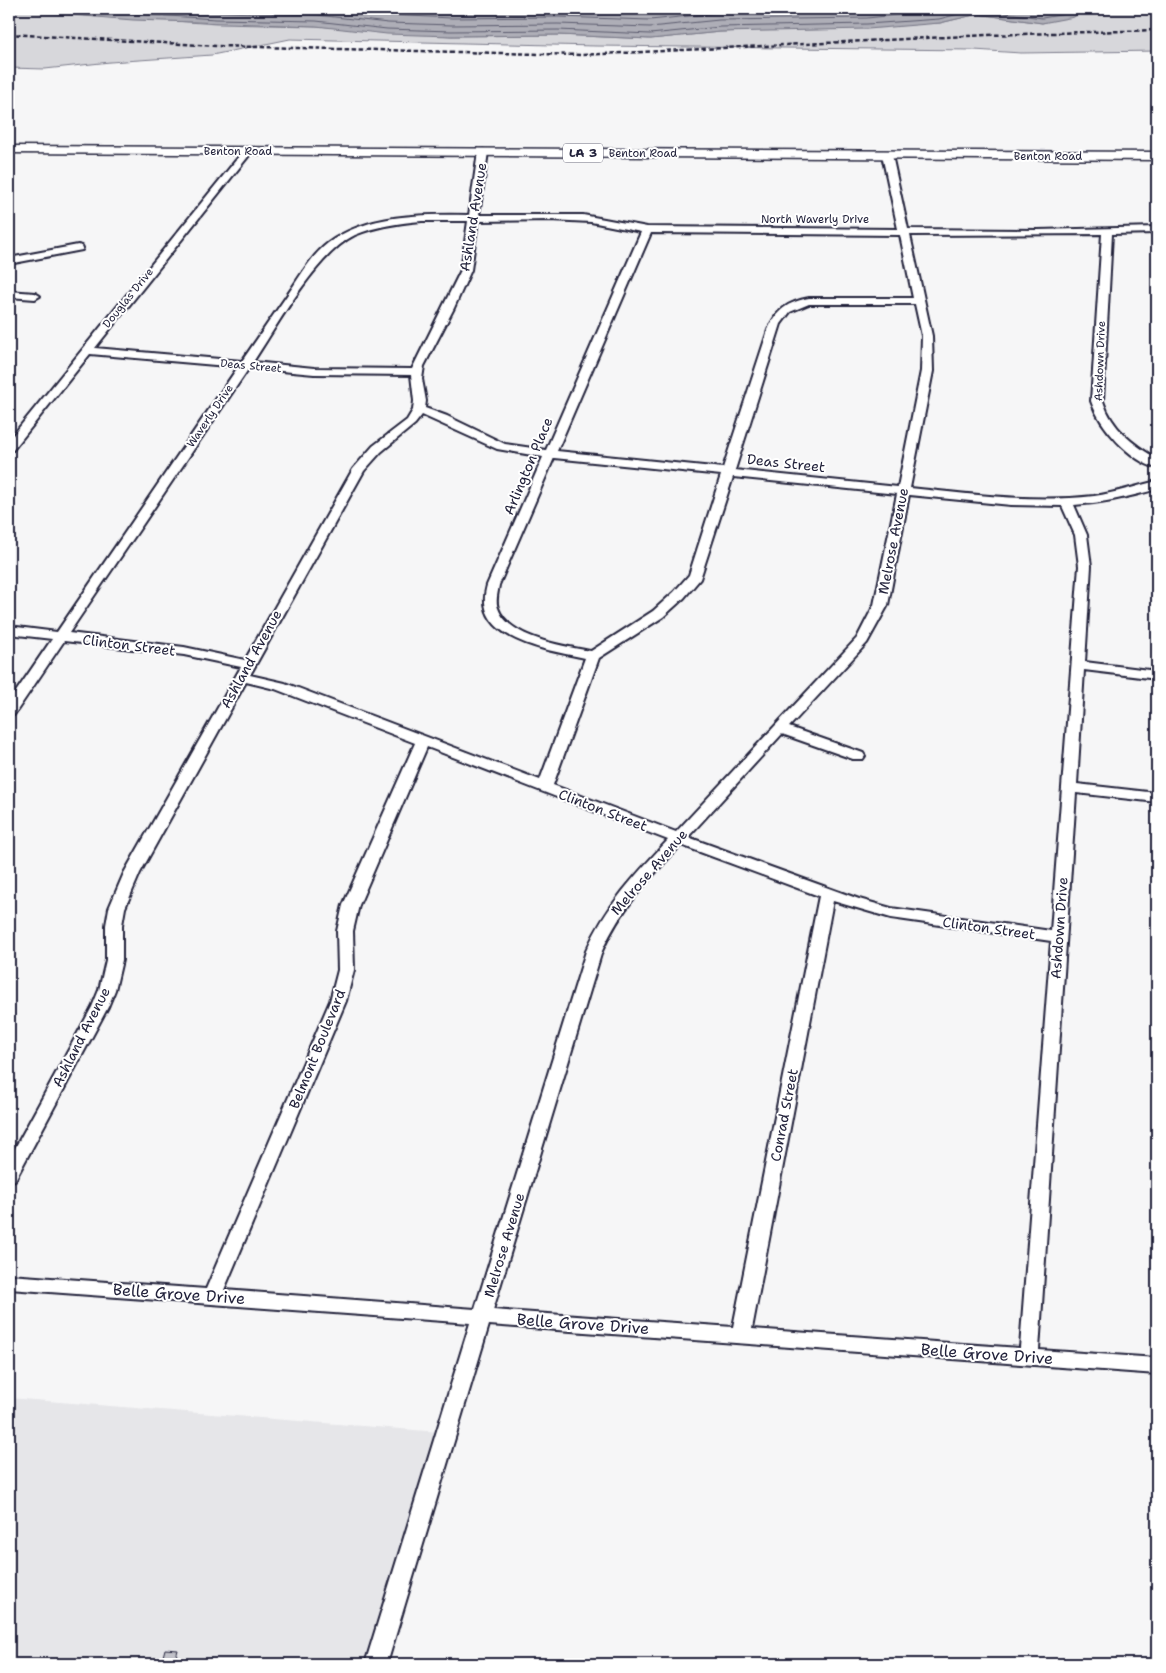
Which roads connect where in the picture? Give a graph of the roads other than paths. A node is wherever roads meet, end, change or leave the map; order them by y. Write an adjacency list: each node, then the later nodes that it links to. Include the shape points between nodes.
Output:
1 (9, 149): 2 (main road, Benton Road / LA 3)
2 (248, 151): 3 (main road, Benton Road / LA 3); 16 (street, Douglas Drive)
3 (483, 152): 4 (main road, Benton Road / LA 3); 6 (street, Ashland Avenue)
4 (887, 155): 5 (main road, Benton Road / LA 3); 10 (street, Melrose Avenue)
5 (1157, 156)
6 (474, 218): 7 (street, North Waverly Drive, via 583,218); 17 (street, Waverly Drive, via 392,222 366,228 330,245); 18 (street, Ashland Avenue, via 464,277)
7 (647, 230): 10 (street, North Waverly Drive); 21 (street, Arlington Place)
8 (1157, 230): 9 (street, North Waverly Drive)
9 (1107, 231): 10 (street, North Waverly Drive); 22 (street, Ashdown Drive, via 1097,401 1106,424 1118,438)
10 (904, 232): 15 (street, Melrose Avenue)
11 (78, 248): 12 (street)
12 (9, 261)
13 (9, 294): 14 (street)
14 (35, 296)
15 (919, 301): 23 (street, via 820,300 799,303 785,310 773,330); 25 (street, Melrose Avenue, via 927,336 928,364)
16 (86, 350): 17 (street, Deas Street); 20 (street, Douglas Drive)
17 (245, 366): 18 (street, Deas Street, via 314,372); 28 (street, Waverly Drive)
18 (416, 372): 19 (street)
19 (419, 410): 21 (street, Deas Street, via 436,415 497,446); 31 (street, Ashland Avenue, via 411,422 383,443 359,469)
20 (9, 447)
21 (550, 454): 23 (street, Deas Street); 29 (street, Arlington Place, via 493,585 490,607 497,620 513,633)
22 (1157, 464)
23 (729, 472): 25 (street, Deas Street); 29 (street, via 700,565 690,583 658,614)
24 (1157, 485): 26 (street, Deas Street, via 1111,497)
25 (903, 491): 26 (street, Deas Street, via 1009,501); 34 (street, Melrose Avenue, via 883,593 872,624 862,640)
26 (1066, 502): 30 (street, Ashdown Drive, via 1078,527 1085,556)
27 (9, 630): 28 (street, Clinton Street)
28 (60, 636): 31 (street, Clinton Street, via 184,651); 33 (street, Waverly Drive)
29 (593, 656): 38 (street)
30 (1077, 665): 32 (street); 37 (street, Ashdown Drive)
31 (245, 671): 35 (street, Clinton Street); 43 (street, Ashland Avenue, via 120,898 114,925 114,960 107,990)
32 (1157, 674)
33 (9, 712)
34 (780, 729): 36 (street); 40 (street, Melrose Avenue)
35 (423, 740): 38 (street, Clinton Street); 45 (street, Belmont Boulevard, via 351,905 345,931 346,970 338,1001)
36 (858, 756)
37 (1068, 787): 39 (street); 42 (street, Ashdown Drive)
38 (545, 788): 40 (street, Clinton Street)
39 (1157, 798)
40 (678, 838): 41 (street, Clinton Street); 46 (street, Melrose Avenue, via 630,890 598,939)
41 (827, 894): 42 (street, Clinton Street, via 891,913); 47 (street, Conrad Street)
42 (1058, 937): 48 (street, Ashdown Drive)
43 (9, 1175)
44 (9, 1282): 45 (street, Belle Grove Drive)
45 (212, 1297): 46 (street, Belle Grove Drive)
46 (482, 1317): 47 (street, Belle Grove Drive); 50 (street, Melrose Avenue)
47 (741, 1336): 48 (street, Belle Grove Drive)
48 (1029, 1357): 49 (street, Belle Grove Drive)
49 (1157, 1366)
50 (376, 1664)

